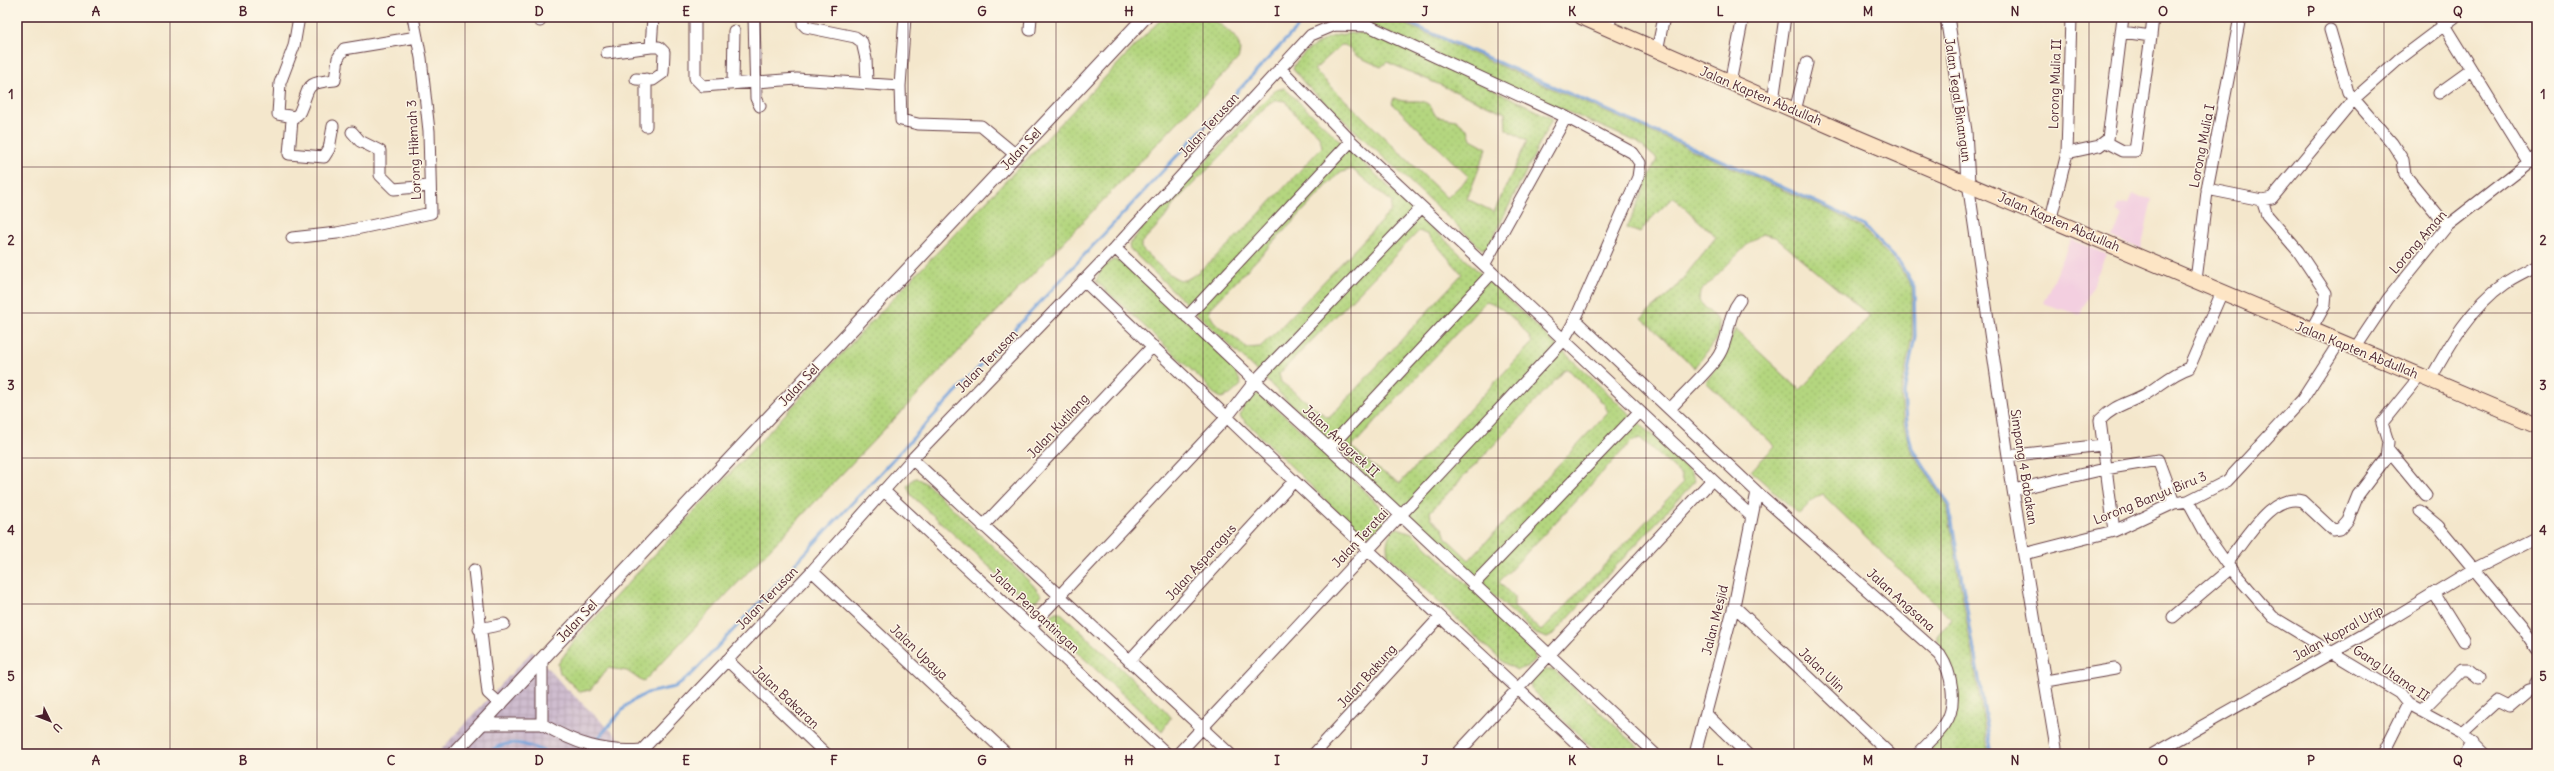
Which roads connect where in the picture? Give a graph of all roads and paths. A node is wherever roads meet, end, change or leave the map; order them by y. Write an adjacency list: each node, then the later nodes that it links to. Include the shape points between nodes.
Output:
1 (299, 17): 44 (street, via 296,39 282,73 278,93 278,114)
2 (413, 17): 27 (street, Lorong Hikmah 3)
3 (652, 17): 28 (street)
4 (695, 17): 35 (street, via 695,78 703,86)
5 (754, 17): 34 (street)
6 (803, 17): 36 (street, via 803,24 806,27 855,37 862,42)
7 (905, 17): 38 (street)
8 (1031, 17): 22 (street)
9 (1145, 17): 52 (street, Jalan Sel)
10 (1582, 17): 21 (main road, Jalan Kapten Abdullah)
11 (1664, 17): 29 (street)
12 (1744, 17): 37 (street)
13 (1785, 17): 41 (street)
14 (1947, 17): 54 (street, Jalan Tegal Binangun, via 1965,131)
15 (2071, 17): 51 (street, Lorong Mulia II)
16 (2123, 17): 25 (street)
17 (2153, 17): 26 (street)
18 (2240, 17): 56 (street, Lorong Mulia I)
19 (2455, 17): 20 (street)
20 (2441, 21): 33 (street); 40 (street)
21 (1610, 23): 29 (main road, Jalan Kapten Abdullah)
22 (1030, 30)
23 (2330, 30): 40 (street, via 2346,89)
24 (734, 31): 35 (street)
25 (2122, 32): 26 (street); 50 (street, via 2116,90)
26 (2151, 36): 50 (street, via 2136,151 2123,151)
27 (417, 37): 44 (street, via 344,49 338,58 335,80 310,85 300,113); 55 (street, Lorong Hikmah 3, via 429,131)
28 (651, 47): 30 (street); 47 (street, via 659,47 664,52 663,73 657,79 641,79)
29 (1657, 51): 37 (main road, Jalan Kapten Abdullah)
30 (607, 53)
31 (1807, 63): 43 (street)
32 (1280, 68): 45 (street, Jalan Terusan, via 1320,30 1344,24 1369,26); 49 (street); 62 (street, Jalan Terusan)
33 (2471, 70): 39 (street); 53 (street)
34 (755, 81): 35 (street); 36 (street, via 797,78); 42 (street)
35 (733, 82)
36 (867, 82): 38 (street)
37 (1730, 83): 41 (main road, Jalan Kapten Abdullah)
38 (900, 86): 52 (street, via 900,117 903,122 981,126)
39 (2439, 93)
40 (2354, 99): 57 (street, via 2272,198); 60 (street, via 2392,142 2403,160 2405,175)
41 (1773, 101): 43 (main road, Jalan Kapten Abdullah)
42 (760, 106)
43 (1795, 111): 54 (main road, Jalan Kapten Abdullah)
44 (294, 117): 46 (street, via 290,155 324,157)
45 (1566, 117): 64 (street); 70 (street, Jalan Teratai, via 1633,153 1641,167)
46 (333, 126)
47 (646, 126)
48 (352, 132): 55 (street, via 360,141 380,151 379,172 392,187 400,190)
49 (1351, 141): 58 (street); 69 (street)
50 (2106, 142): 51 (street)
51 (2067, 153): 59 (street, Lorong Mulia II)
52 (1016, 155): 121 (street, Jalan Sel)
53 (2533, 160): 60 (street, Lorong Aman)
54 (1968, 183): 59 (main road, Jalan Kapten Abdullah); 85 (street, Simpang 4 Babakan)
55 (430, 186): 61 (street, Lorong Hikmah 3, via 431,213 337,233)
56 (2207, 189): 57 (street); 66 (street, Lorong Mulia I)
57 (2262, 200): 71 (street, via 2267,215 2298,251 2326,292 2325,305)
58 (1421, 208): 64 (street); 77 (street)
59 (2051, 218): 66 (main road, Jalan Kapten Abdullah)
60 (2447, 226): 75 (street, Lorong Aman, via 2388,299)
61 (292, 238)
62 (1115, 248): 65 (street, Jalan Terusan); 69 (street, Jalan Anggrek II)
63 (2537, 265): 76 (street, via 2505,283 2471,316)
64 (1488, 269): 72 (street); 83 (street)
65 (1083, 280): 74 (street); 86 (street, Jalan Terusan)
66 (2196, 280): 67 (main road, Jalan Kapten Abdullah)
67 (2222, 292): 71 (main road, Jalan Kapten Abdullah); 82 (street, via 2189,368 2177,372 2146,394 2112,407 2100,420)
68 (1740, 300): 78 (street, via 1730,315 1719,355)
69 (1187, 317): 77 (street, Jalan Anggrek II)
70 (1575, 320): 72 (street, Jalan Teratai); 78 (street, Jalan Angsana)
71 (2311, 330): 73 (main road, Jalan Kapten Abdullah)
72 (1563, 341): 79 (street); 97 (street, Jalan Teratai)
73 (2340, 341): 75 (main road, Jalan Kapten Abdullah); 94 (street, Lorong Banyu Biru 3, via 2302,400 2278,428 2255,449 2241,468 2227,481)
74 (1152, 346): 80 (street); 99 (street, Jalan Kutilang)
75 (2356, 347): 76 (main road, Jalan Kapten Abdullah)
76 (2425, 378): 81 (main road, Jalan Kapten Abdullah); 84 (street, via 2382,423 2388,438)
77 (1255, 381): 80 (street); 83 (street, Jalan Anggrek II)
78 (1671, 408): 92 (street, Jalan Angsana)
79 (1639, 412): 88 (street); 108 (street)
80 (1226, 417): 89 (street); 110 (street)
81 (2537, 425)
82 (2102, 445): 85 (street); 87 (street)
83 (1329, 448): 97 (street, Jalan Anggrek II)
84 (2388, 449): 93 (street); 104 (street, via 2384,462 2358,495 2348,520 2341,528 2335,531 2304,502 2290,500 2261,518)
85 (2008, 456): 91 (street, Simpang 4 Babakan)
86 (912, 459): 90 (street, Jalan Terusan); 99 (street)
87 (2104, 468): 91 (street); 95 (street, via 2158,460); 100 (street)
88 (1712, 480): 98 (street); 120 (street)
89 (1294, 481): 102 (street); 123 (street, Jalan Asparagus)
90 (883, 490): 107 (street, Jalan Terusan); 115 (street, Jalan Pengantingan)
91 (2013, 490): 103 (street, Simpang 4 Babakan)
92 (1758, 492): 98 (street, Jalan Mesjid); 152 (street, Jalan Angsana, via 1932,646 1945,663 1951,689 1949,717 1942,729)
93 (2426, 495)
94 (2188, 501): 95 (street, Lorong Banyu Biru 3); 104 (street, Gang Utama II, via 2207,536)
95 (2174, 503): 100 (street, Lorong Banyu Biru 3)
96 (2420, 511): 106 (street, via 2438,526)
97 (1400, 516): 102 (street, Jalan Teratai); 108 (street, Jalan Anggrek II)
98 (1752, 517): 111 (street, Jalan Mesjid)
99 (983, 526): 110 (street)
100 (2114, 531): 103 (street, Lorong Banyu Biru 3)
101 (2535, 540): 106 (street, Jalan Kopral Urip)
102 (1368, 549): 112 (street); 135 (street, Jalan Teratai)
103 (2024, 554): 126 (street, Simpang 4 Babakan)
104 (2229, 566): 113 (street); 119 (street, Gang Utama II, via 2273,617)
105 (474, 570): 116 (street)
106 (2472, 570): 109 (street, Jalan Kopral Urip); 118 (street, via 2522,627)
107 (812, 571): 122 (street, Jalan Terusan); 141 (street, Jalan Upaya)
108 (1473, 585): 120 (street, Jalan Anggrek II)
109 (2434, 594): 117 (street); 119 (street, Jalan Kopral Urip)
110 (1058, 595): 115 (street); 123 (street)
111 (1734, 606): 132 (street, Jalan Mesjid); 151 (street, Jalan Ulin)
112 (1440, 617): 128 (street); 145 (street, Jalan Bakung)
113 (2172, 618)
114 (504, 624): 116 (street)
115 (1032, 626): 142 (street, Jalan Pengantingan)
116 (479, 629): 130 (street, via 488,693)
117 (2464, 641)
118 (2537, 649)
119 (2334, 652): 129 (street, Gang Utama II, via 2399,693); 154 (street, Jalan Kopral Urip)
120 (1549, 654): 128 (street); 148 (street, Jalan Anggrek II)
121 (542, 659): 130 (street, Jalan Sel); 134 (street)
122 (727, 660): 138 (street, Jalan Terusan); 140 (street, Jalan Bakaran)
123 (1129, 661): 135 (street)
124 (2115, 669): 126 (street)
125 (2479, 678): 131 (street, via 2469,670 2462,670)
126 (2046, 681): 153 (street, Simpang 4 Babakan)
127 (2537, 685): 136 (street, via 2509,708 2497,701)
128 (1516, 689): 146 (street); 147 (street)
129 (2408, 704): 131 (street, Gang Utama II); 155 (street)
130 (501, 705): 133 (street, Jalan Sel)
131 (2421, 712): 136 (street, Gang Utama II)
132 (1706, 714): 149 (street, Jalan Mesjid); 150 (street)
133 (483, 724): 134 (street); 139 (street, Jalan Sel)
134 (542, 724): 138 (street, via 565,737 591,746 618,752)
135 (1202, 728): 143 (street, Jalan Teratai); 144 (street)
136 (2462, 732): 137 (street, Gang Utama II)
137 (2473, 742): 156 (street); 157 (street, Gang Utama II)
138 (645, 752)
139 (453, 754)
140 (826, 754)
141 (1007, 754)
142 (1167, 754)
143 (1178, 754)
144 (1230, 754)
145 (1314, 754)
146 (1457, 754)
147 (1588, 754)
148 (1655, 754)
149 (1695, 754)
150 (1747, 754)
151 (1890, 754)
152 (1918, 754)
153 (2057, 754)
154 (2153, 754)
155 (2383, 754)
156 (2466, 754)
157 (2483, 754)

